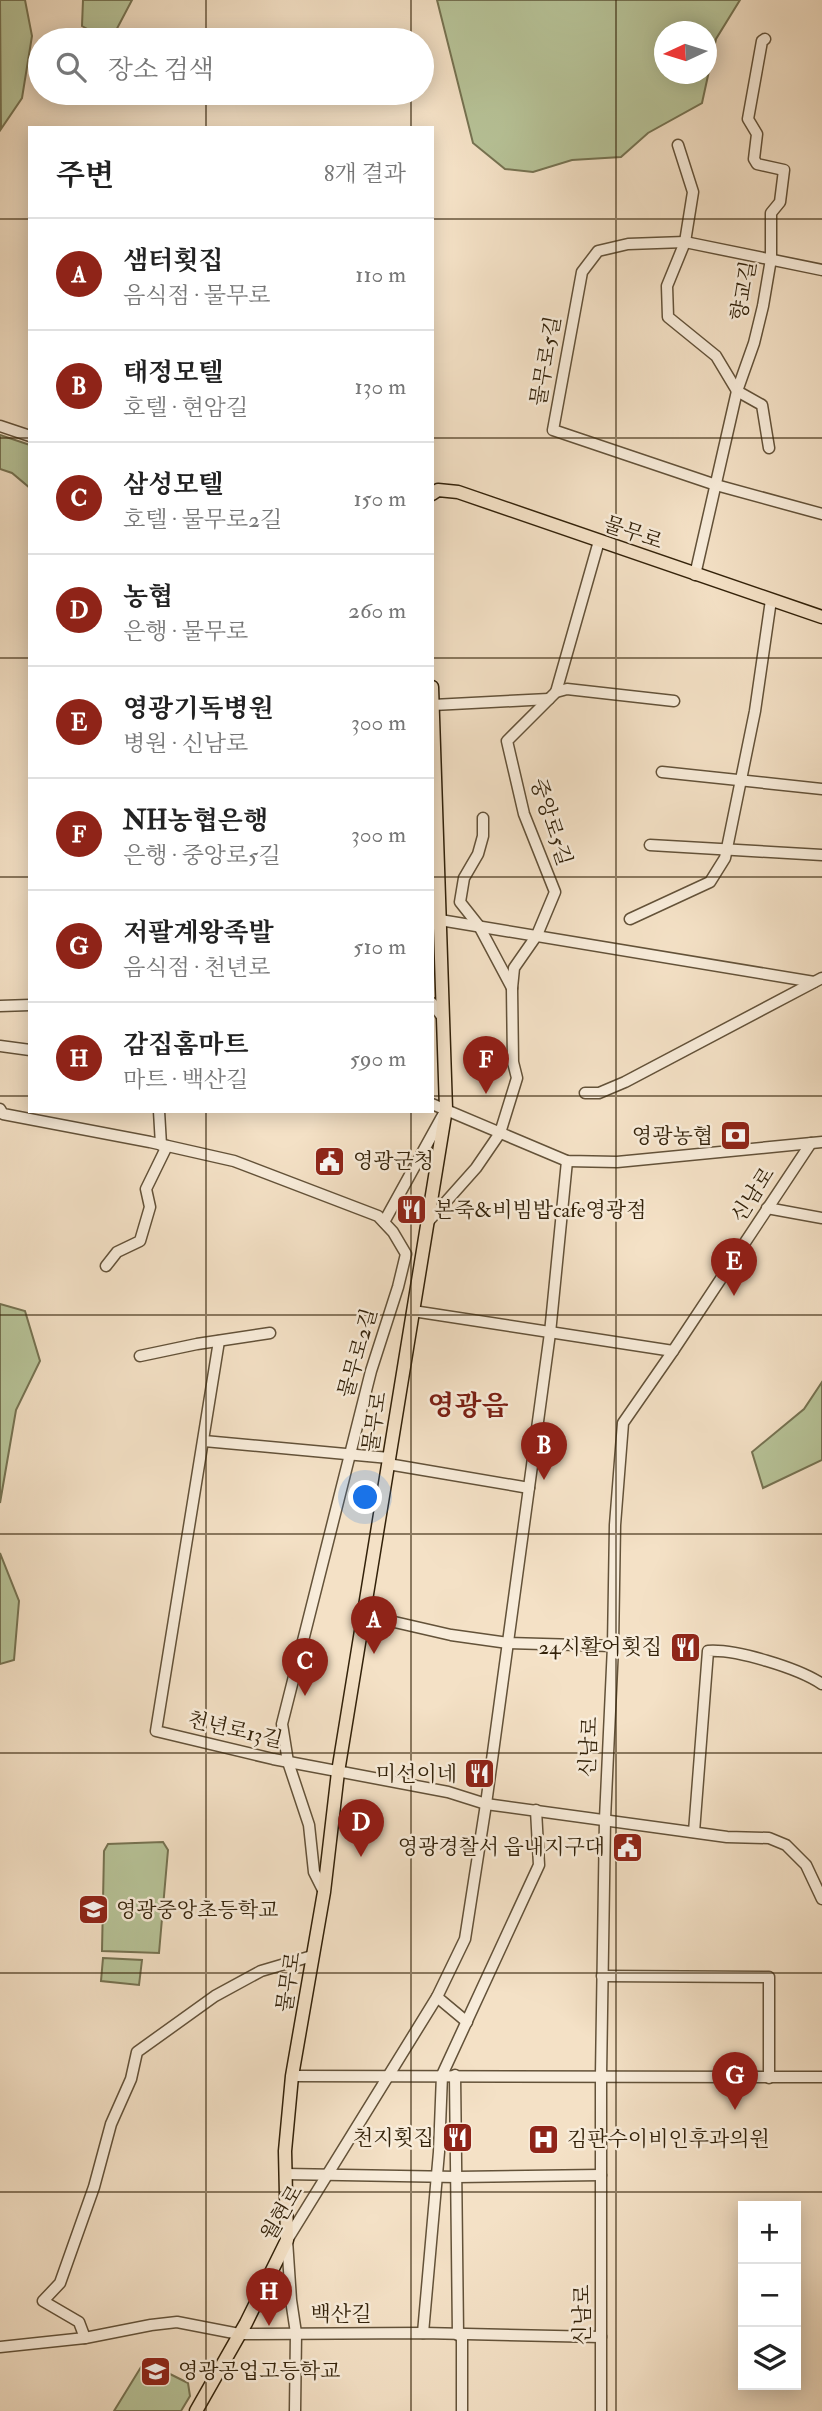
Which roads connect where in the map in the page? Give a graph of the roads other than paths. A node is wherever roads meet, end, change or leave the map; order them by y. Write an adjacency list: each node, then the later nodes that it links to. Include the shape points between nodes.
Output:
1 (765, 39): 4 (street, 향교길, via 748,119 757,134 757,164 784,170 780,202 771,213)
2 (678, 145): 3 (street, via 693,192)
3 (685, 242): 4 (street, 물무로5길); 6 (street, via 667,286 668,317 716,356); 10 (street, 물무로5길, via 628,244 598,251 582,272 553,430)
4 (771, 259): 5 (street, 물무로5길); 6 (street, 향교길, via 754,342)
5 (822, 270)
6 (737, 391): 9 (street, via 762,405); 10 (street, 향교길)
7 (0, 426): 8 (street)
8 (28, 435)
9 (769, 448)
10 (716, 485): 12 (street, 물무로5길); 14 (street, 향교길)
11 (434, 493): 13 (main road, 물무로, via 458,492)
12 (822, 514)
13 (599, 541): 14 (main road, 물무로); 17 (street)
14 (695, 575): 15 (main road, 물무로)
15 (771, 600): 16 (main road, 물무로); 22 (street)
16 (822, 617)
17 (553, 695): 18 (street, via 567,689); 19 (street); 32 (street, 중앙로5길, via 507,741 524,814 555,892)
18 (674, 701)
19 (434, 705)
20 (434, 770): 25 (main road, 물무로)
21 (662, 772): 22 (street)
22 (741, 780): 23 (street); 27 (street)
23 (822, 789)
24 (483, 818): 31 (street, via 483,836 464,878 460,902)
25 (435, 834): 30 (main road, 물무로)
26 (650, 845): 27 (street)
27 (727, 850): 28 (street); 29 (street, via 710,882)
28 (822, 855)
29 (630, 919)
30 (440, 920): 31 (street); 38 (main road, 물무로)
31 (479, 926): 32 (street); 34 (street)
32 (537, 935): 33 (street); 34 (street, 중앙로5길, via 514,968)
33 (818, 980): 41 (street, via 625,1082 599,1093)
34 (512, 988): 46 (street, 중앙로5길, via 517,1078)
35 (28, 1005): 36 (street)
36 (0, 1006)
37 (434, 1006): 38 (street)
38 (443, 1018): 44 (main road, 물무로)
39 (0, 1046): 40 (street)
40 (28, 1050)
41 (585, 1093)
42 (434, 1105): 44 (street)
43 (0, 1109): 48 (street, 물무로2길, via 3,1114 34,1122)
44 (446, 1109): 46 (street); 52 (street); 53 (main road, 물무로)
45 (159, 1113): 48 (street)
46 (500, 1133): 49 (street); 53 (street, 중앙로5길)
47 (816, 1142): 49 (street, via 617,1161); 50 (street, 신남로)
48 (164, 1145): 52 (street, 물무로2길, via 234,1161 356,1206); 54 (street, via 146,1189 150,1207 140,1241 117,1252)
49 (567, 1161): 57 (street, 월현로)
50 (767, 1208): 51 (street); 59 (street, 신남로)
51 (822, 1218)
52 (384, 1223): 62 (street, 물무로2길, via 406,1254)
53 (427, 1223): 55 (main road, 물무로)
54 (106, 1266)
55 (413, 1311): 57 (street); 63 (main road, 물무로)
56 (270, 1333): 58 (street)
57 (550, 1333): 59 (street); 64 (street, 월현로)
58 (219, 1340): 60 (street); 61 (street, 천년로13길)
59 (673, 1352): 67 (street, 신남로, via 623,1423)
60 (140, 1356)
61 (204, 1441): 62 (street); 69 (street, 천년로13길, via 156,1731)
62 (350, 1455): 63 (street); 69 (street, 물무로2길, via 282,1724)
63 (388, 1461): 64 (street); 65 (main road, 물무로)
64 (529, 1488): 66 (street, 월현로)
65 (364, 1615): 66 (street); 70 (main road, 물무로)
66 (508, 1643): 67 (street); 71 (street, 월현로)
67 (613, 1646): 73 (street, 신남로)
68 (822, 1684): 74 (street, via 786,1667 722,1650 708,1651)
69 (288, 1762): 70 (street, 천년로13길); 75 (street, 물무로2길, via 309,1825 314,1872)
70 (338, 1772): 71 (street, 천년로13길, via 448,1792); 75 (main road, 물무로)
71 (486, 1804): 72 (street, 천년로13길); 79 (street, 월현로, via 465,1939)
72 (536, 1810): 73 (street, 천년로13길); 80 (street, via 539,1865)
73 (605, 1819): 74 (street, 천년로13길); 78 (street, 신남로)
74 (694, 1832): 76 (street, 천년로13길, via 769,1838 786,1845 806,1865)
75 (324, 1892): 77 (main road, 물무로)
76 (822, 1899)
77 (312, 1955): 85 (main road, 물무로); 99 (street, via 261,1971 215,1996 137,2052 60,2283 43,2301 79,2322)
78 (602, 1976): 84 (street, 신남로); 87 (street, via 769,1977)
79 (437, 1997): 80 (street); 81 (street, 월현로)
80 (467, 2022): 82 (street)
81 (387, 2075): 82 (street); 85 (street); 89 (street, 월현로)
82 (442, 2075): 83 (street); 91 (street)
83 (455, 2075): 84 (street); 92 (street)
84 (601, 2075): 87 (street); 90 (street, 신남로)
85 (292, 2076): 88 (main road, 물무로)
86 (822, 2077): 87 (street)
87 (769, 2078)
88 (285, 2174): 89 (street); 93 (main road, 물무로)
89 (328, 2175): 91 (street); 93 (street, 월현로)
90 (601, 2175): 92 (street); 98 (street, 신남로)
91 (436, 2176): 92 (street); 95 (street)
92 (457, 2177): 97 (street)
93 (287, 2240): 94 (street, 물무로); 96 (main road, 월현로)
94 (296, 2333): 95 (street, 백산길); 96 (street, 백산길); 102 (street, 물무로)
95 (423, 2333): 97 (street, 백산길)
96 (239, 2334): 99 (street, 백산길, via 168,2322); 101 (main road, 월현로)
97 (460, 2335): 98 (street, 백산길); 103 (street)
98 (601, 2337): 104 (street, 신남로)
99 (85, 2338): 100 (street, 백산길)
100 (0, 2347)
101 (195, 2411)
102 (295, 2411)
103 (462, 2411)
104 (601, 2411)

